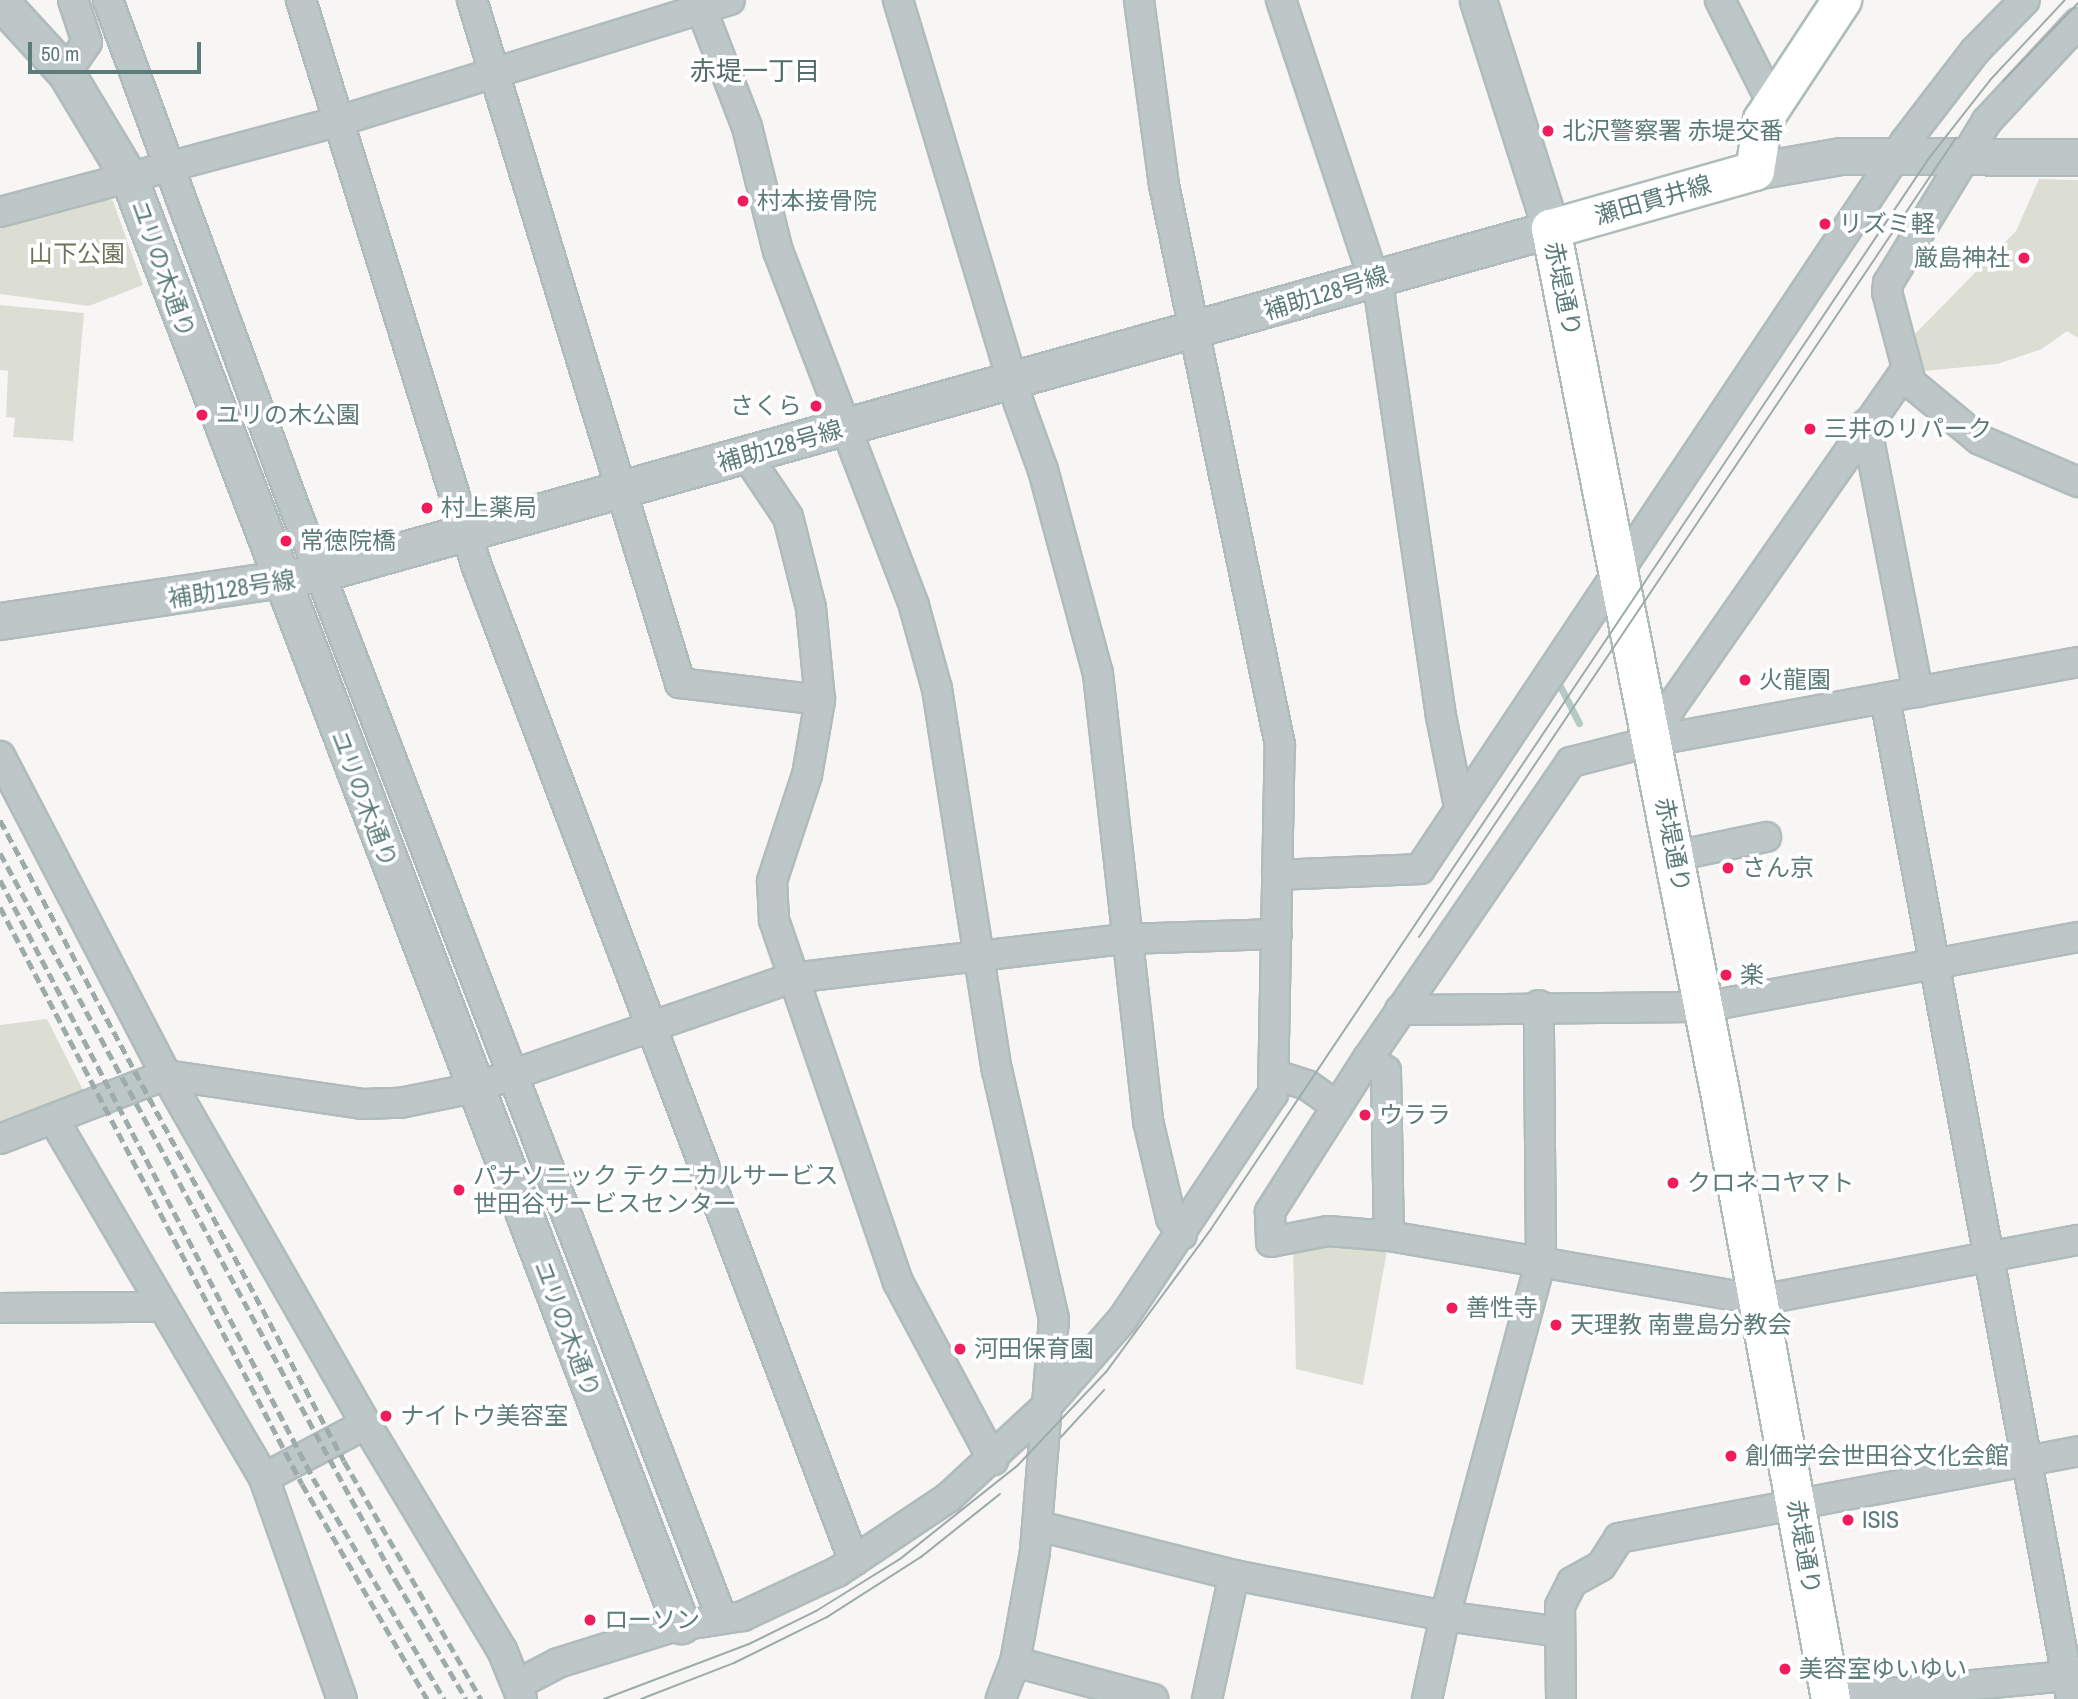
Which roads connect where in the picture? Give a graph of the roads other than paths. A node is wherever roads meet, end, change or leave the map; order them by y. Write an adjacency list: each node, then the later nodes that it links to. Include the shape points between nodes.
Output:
1 (73, 0): 15 (street, via 87,42)
2 (108, 0): 22 (street)
3 (301, 0): 18 (street)
4 (472, 0): 16 (street)
5 (898, 0): 30 (street)
6 (1139, 0): 28 (street, via 1164,185)
7 (1281, 0): 27 (street)
8 (1478, 0): 26 (street, 赤堤通り)
9 (1720, 0): 17 (street)
10 (1842, 0): 17 (main road)
11 (2025, 0): 19 (street, via 1940,93)
12 (0, 1): 15 (street, ユリの木通り)
13 (711, 3): 16 (street); 32 (street, via 778,251)
14 (2078, 23): 20 (street, via 1987,121)
15 (66, 73): 24 (street, ユリの木通り)
16 (495, 74): 18 (street); 35 (street)
17 (1772, 103): 23 (main road, via 1763,121)
18 (339, 121): 22 (street); 36 (street)
19 (1896, 157): 20 (street, 瀬田貫井線); 23 (street, 瀬田貫井線, via 1817,158); 37 (street)
20 (1965, 157): 21 (street, 瀬田貫井線); 29 (street, via 1888,283)
21 (2078, 157)
22 (168, 167): 24 (street); 38 (street)
23 (1755, 171): 26 (main road, 瀬田貫井線)
24 (129, 178): 25 (street); 39 (street, ユリの木通り)
25 (0, 212)
26 (1551, 229): 27 (street, 補助128号線); 37 (main road, 赤堤通り)
27 (1371, 279): 28 (street, 補助128号線); 47 (street, via 1380,298 1441,716)
28 (1196, 332): 30 (street, 補助128号線); 50 (street, via 1280,746)
29 (1905, 371): 31 (street); 34 (street, via 1911,383 1980,440)
30 (1012, 382): 32 (street, 補助128号線); 53 (street, via 1043,470 1098,674)
31 (1866, 424): 42 (street); 45 (street, via 1671,707)
32 (847, 427): 33 (street, 補助128号線); 54 (street, via 915,606 937,689)
33 (747, 456): 35 (street, 補助128号線); 44 (street, via 788,517 811,608)
34 (2078, 483)
35 (625, 490): 36 (street, 補助128号線); 44 (street, via 680,683)
36 (466, 534): 38 (street, 補助128号線); 60 (street)
37 (1619, 570): 45 (main road, 赤堤通り); 47 (street)
38 (321, 573): 39 (street, 補助128号線); 63 (street)
39 (281, 582): 40 (street, 補助128号線); 65 (street, ユリの木通り)
40 (0, 621)
41 (2078, 662): 42 (street)
42 (1918, 692): 43 (street)
43 (1885, 698): 45 (street); 55 (street)
44 (820, 700): 56 (street, via 807,775 772,881 774,920)
45 (1653, 741): 49 (main road, 赤堤通り); 59 (street, via 1571,762)
46 (0, 756): 62 (street)
47 (1460, 806): 50 (street, via 1420,869)
48 (1766, 837): 49 (street)
49 (1675, 856): 58 (main road, 赤堤通り)
50 (1277, 875): 51 (street)
51 (1277, 934): 53 (street); 64 (street)
52 (2078, 937): 55 (street)
53 (1125, 939): 54 (street); 69 (street, via 1148,1121 1171,1218)
54 (980, 954): 56 (street); 77 (street, via 998,1070 1054,1319)
55 (1934, 965): 58 (street); 72 (street)
56 (792, 978): 60 (street); 80 (street, via 898,1282)
57 (1539, 1005): 58 (street); 59 (street); 73 (street)
58 (1704, 1007): 74 (main road, 赤堤通り)
59 (1400, 1010): 61 (street)
60 (653, 1023): 63 (street); 85 (street)
61 (1368, 1058): 66 (street); 70 (street, via 1387,1071)
62 (166, 1075): 65 (street, via 362,1104 400,1103); 67 (street); 78 (street)
63 (514, 1075): 65 (street); 87 (street)
64 (1276, 1075): 66 (street, via 1307,1085); 69 (street, via 1273,1094)
65 (474, 1088): 89 (street, ユリの木通り)
66 (1337, 1106): 70 (street, via 1275,1201 1270,1212 1271,1242 1328,1231)
67 (54, 1120): 68 (street); 75 (street)
68 (0, 1139)
69 (1182, 1235): 77 (street, via 1122,1320)
70 (1389, 1236): 73 (street)
71 (2078, 1240): 72 (street)
72 (1989, 1258): 74 (street); 81 (street)
73 (1541, 1259): 74 (street); 88 (street)
74 (1760, 1300): 83 (main road, 赤堤通り)
75 (163, 1307): 76 (street); 82 (street)
76 (0, 1308)
77 (1046, 1407): 80 (street); 84 (street)
78 (366, 1424): 82 (street); 93 (street, via 502,1650)
79 (2078, 1451): 81 (street)
80 (993, 1460): 85 (street, via 909,1527)
81 (2026, 1461): 83 (street); 92 (street)
82 (264, 1478): 94 (street)
83 (1797, 1503): 90 (street, via 1619,1538 1601,1566 1572,1582 1560,1606); 100 (main road, 赤堤通り)
84 (1038, 1526): 86 (street); 91 (street)
85 (854, 1562): 87 (street, via 743,1616)
86 (1234, 1575): 88 (street); 97 (street)
87 (721, 1616): 89 (street)
88 (1445, 1616): 90 (street); 98 (street)
89 (681, 1625): 93 (street, via 558,1663)
90 (1560, 1632): 99 (street)
91 (1015, 1662): 95 (street); 96 (street)
92 (2072, 1683): 100 (street)
93 (520, 1692)
94 (342, 1699)
95 (1001, 1699)
96 (1153, 1699)
97 (1207, 1699)
98 (1427, 1699)
99 (1561, 1699)
100 (1830, 1699)

